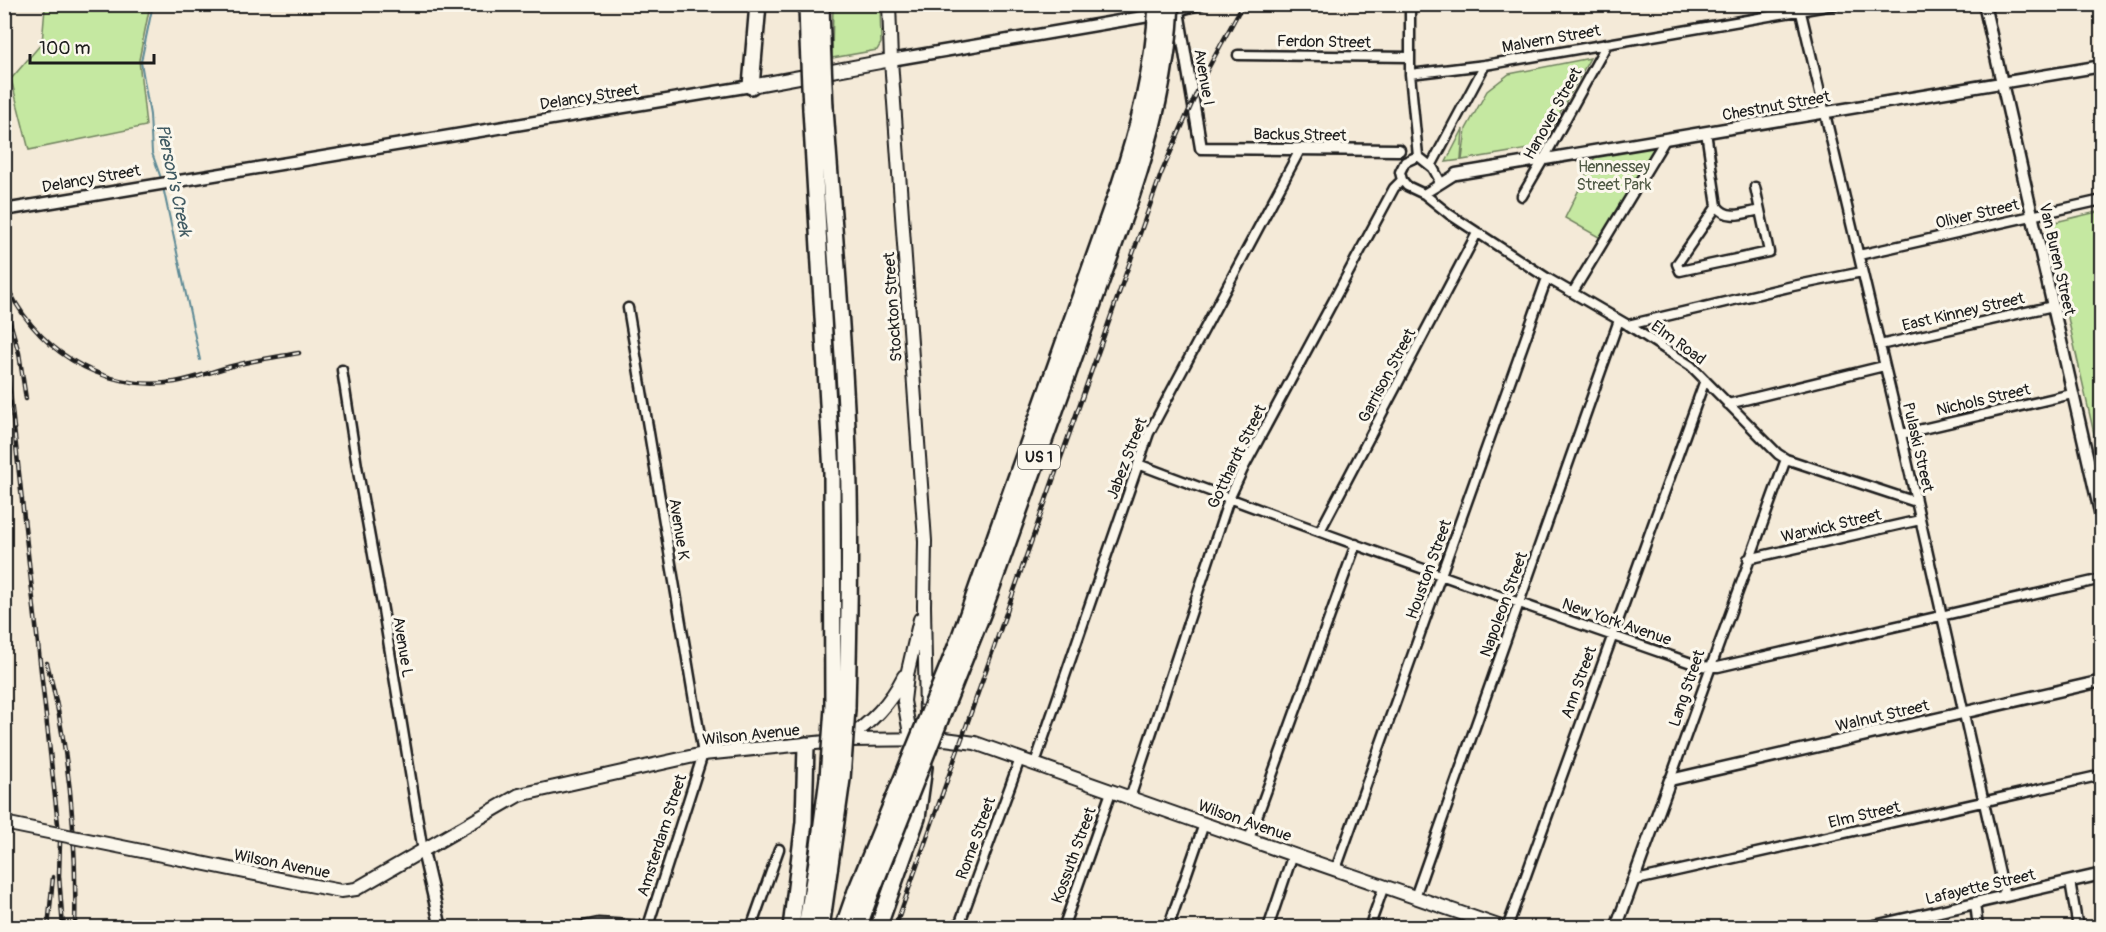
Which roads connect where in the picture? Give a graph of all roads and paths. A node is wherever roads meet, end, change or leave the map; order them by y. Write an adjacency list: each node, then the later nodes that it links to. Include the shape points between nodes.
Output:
1 (758, 4): 21 (highway)
2 (807, 4): 12 (highway)
3 (821, 4): 12 (highway)
4 (889, 4): 16 (main road, Stockton Street)
5 (1157, 4): 100 (highway, bridge, via 1146,89 1118,190 958,642)
6 (1202, 4): 10 (street)
7 (1410, 4): 15 (street)
8 (1839, 4): 11 (street, Malvern Street)
9 (1984, 4): 20 (street, Van Buren Street)
10 (1175, 8): 16 (street, Delancy Street); 25 (street, Avenue I); 100 (highway, US 1, bridge, via 1160,95 1131,197 983,612)
11 (1800, 8): 13 (street, Malvern Street); 22 (street, Pulaski Street)
12 (815, 39): 84 (highway, bridge, via 847,443 850,605)
13 (1607, 44): 17 (street, Malvern Street); 29 (street, Hanover Street)
14 (1238, 56): 15 (street, Ferdon Street)
15 (1410, 57): 19 (street)
16 (891, 60): 21 (main road, Delancy Street); 70 (main road, Stockton Street, via 924,519)
17 (1485, 65): 19 (street, Malvern Street); 30 (street)
18 (2102, 66): 20 (street, Chestnut Street)
19 (1410, 74): 28 (street)
20 (2002, 83): 22 (street, Chestnut Street); 41 (street, Van Buren Street)
21 (751, 86): 39 (street, Delancy Street)
22 (1823, 112): 23 (street, Chestnut Street); 43 (street, Pulaski Street)
23 (1706, 132): 24 (street, Chestnut Street); 38 (street)
24 (1665, 140): 29 (street, Chestnut Street); 46 (street)
25 (1201, 148): 26 (street, Backus Street)
26 (1301, 148): 27 (street, Backus Street); 59 (street, Jabez Street, via 1149,432)
27 (1399, 150): 28 (street)
28 (1412, 158): 30 (street); 32 (street, via 1400,172)
29 (1543, 160): 31 (street, Chestnut Street); 36 (street, Hanover Street)
30 (1434, 169): 31 (street); 33 (street, via 1439,179)
31 (1456, 174): 33 (street)
32 (1402, 180): 35 (street); 60 (street, Gotthardt Street, via 1394,188)
33 (1437, 186): 35 (street)
34 (1755, 187): 40 (street)
35 (1424, 195): 42 (street, Elm Road)
36 (1522, 196)
37 (2102, 200): 41 (street, Oliver Street)
38 (1717, 206): 40 (street, via 1721,213 1729,215); 40 (street, via 1677,264 1680,271 1768,252)
39 (4, 210)
40 (1760, 210)
41 (2033, 216): 43 (street, Oliver Street); 47 (street, Van Buren Street)
42 (1477, 233): 45 (street, Elm Road); 64 (street, Garrison Street)
43 (1859, 255): 44 (street, Pulaski Street)
44 (1863, 272): 50 (street); 51 (street, Pulaski Street)
45 (1547, 278): 46 (street, Elm Road); 67 (street, Houston Street)
46 (1573, 292): 49 (street, Elm Road)
47 (2053, 306): 51 (street, East Kinney Street); 55 (street, Van Buren Street)
48 (628, 308): 80 (street, Avenue K)
49 (1619, 320): 50 (street, Elm Road); 69 (street, Napoleon Street)
50 (1628, 325): 54 (street, Elm Road, via 1692,366)
51 (1880, 345): 52 (street, Pulaski Street)
52 (1884, 366): 56 (street); 57 (street, Pulaski Street)
53 (342, 370): 93 (street, Avenue L)
54 (1705, 380): 56 (street, Elm Road); 72 (street, Ann Street)
55 (2072, 394): 57 (street, Nichols Street); 63 (street, Van Buren Street)
56 (1728, 404): 58 (street, Elm Road)
57 (1901, 434): 61 (street, Pulaski Street)
58 (1786, 459): 61 (street, Elm Road); 66 (street, Lang Street)
59 (1138, 464): 60 (street, New York Avenue); 82 (street, Jabez Street)
60 (1229, 498): 64 (street, New York Avenue); 87 (street, Gotthardt Street)
61 (1916, 502): 62 (street, Pulaski Street)
62 (1920, 520): 66 (street, Warwick Street); 71 (street, Pulaski Street)
63 (2102, 521)
64 (1320, 531): 65 (street, New York Avenue)
65 (1356, 544): 67 (street, New York Avenue); 91 (street)
66 (1748, 559): 74 (street, Lang Street)
67 (1442, 576): 69 (street, New York Avenue); 95 (street, Houston Street)
68 (2102, 579): 71 (street, New York Avenue)
69 (1520, 603): 72 (street, New York Avenue); 102 (street, Napoleon Street)
70 (924, 606): 73 (main road, Stockton Street); 77 (main road, Stockton Street)
71 (1941, 616): 74 (street, New York Avenue); 76 (street, Pulaski Street)
72 (1611, 635): 74 (street, New York Avenue); 119 (street, Ann Street)
73 (910, 664): 77 (main road, Stockton Street, via 904,701); 78 (main road, via 895,694 871,722)
74 (1709, 667): 85 (street, Lang Street)
75 (2102, 681): 76 (street, Walnut Street)
76 (1963, 712): 85 (street, Walnut Street); 88 (street, Pulaski Street)
77 (919, 739): 78 (main road, Wilson Avenue); 81 (main road, Wilson Avenue, via 975,743); 113 (highway, via 924,776 917,818)
78 (846, 741): 79 (main road, Wilson Avenue)
79 (806, 745): 80 (main road, Wilson Avenue); 108 (highway, via 804,822)
80 (703, 754): 93 (main road, Wilson Avenue, via 519,795); 106 (street, Amsterdam Street, via 648,926 598,923)
81 (1020, 759): 82 (main road, Wilson Avenue); 114 (street, Rome Street)
82 (1035, 764): 86 (main road, Wilson Avenue)
83 (2102, 775): 88 (street, Elm Street)
84 (835, 779): 109 (highway); 110 (highway)
85 (1670, 780): 97 (street, Lang Street)
86 (1111, 792): 87 (main road, Wilson Avenue); 115 (street, Kossuth Street)
87 (1130, 798): 90 (main road, Wilson Avenue)
88 (1984, 802): 97 (street, Elm Street); 101 (street, Pulaski Street)
89 (4, 823): 93 (main road, Wilson Avenue, bridge, via 341,891 356,889)
90 (1204, 824): 91 (main road, Wilson Avenue); 116 (street)
91 (1250, 839): 94 (main road, Wilson Avenue)
92 (779, 849): 107 (street)
93 (423, 851): 105 (street, Avenue L)
94 (1293, 854): 95 (main road, Wilson Avenue); 117 (street)
95 (1336, 869): 99 (main road, Wilson Avenue)
96 (2102, 874): 98 (street, Lafayette Street)
97 (1632, 881): 120 (street, Lang Street)
98 (2070, 881): 101 (street, Lafayette Street); 123 (street)
99 (1384, 886): 102 (main road, Wilson Avenue); 118 (street)
100 (862, 895): 111 (highway); 112 (highway, US 1)
101 (2005, 896): 103 (street, Lafayette Street)
102 (1415, 897): 104 (main road, Wilson Avenue)
103 (1975, 903): 121 (street, Lafayette Street); 122 (street)
104 (1469, 922): 119 (main road, Wilson Avenue)
105 (441, 927)
106 (574, 927)
107 (751, 927)
108 (791, 927)
109 (806, 927)
110 (821, 927)
111 (843, 927)
112 (858, 927)
113 (878, 927)
114 (958, 927)
115 (1063, 927)
116 (1168, 927)
117 (1268, 927)
118 (1369, 927)
119 (1505, 927)
120 (1616, 927)
121 (1866, 927)
122 (1978, 927)
123 (2078, 927)

